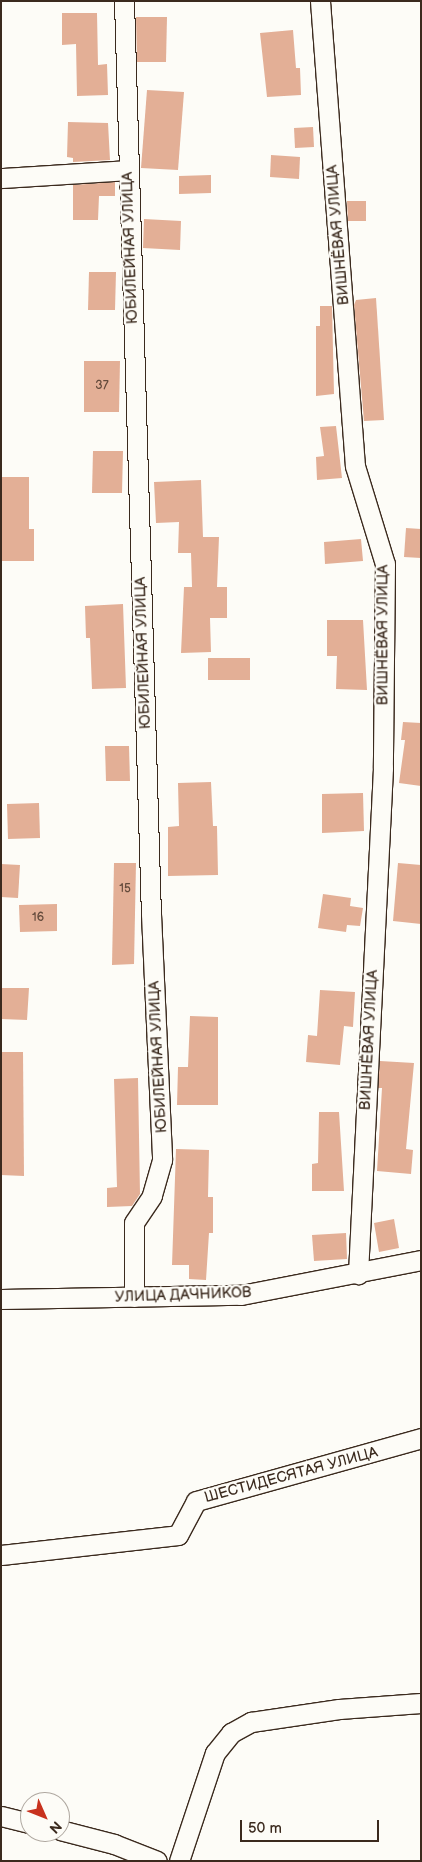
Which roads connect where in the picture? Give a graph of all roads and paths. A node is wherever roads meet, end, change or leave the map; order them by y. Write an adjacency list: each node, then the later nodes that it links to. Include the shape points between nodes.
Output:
1 (124, 1): 3 (street, ЮБИЛЕЙНАЯ УЛИЦА)
2 (320, 1): 6 (street, ВИШНЁВАЯ УЛИЦА, via 355,466 385,564 383,768)
3 (128, 170): 4 (street); 7 (street, ЮБИЛЕЙНАЯ УЛИЦА, via 162,1160 152,1196 134,1223)
4 (1, 178)
5 (421, 1260): 6 (street, УЛИЦА ДАЧНИКОВ)
6 (358, 1274): 7 (street, УЛИЦА ДАЧНИКОВ, via 241,1295)
7 (134, 1297): 8 (street, УЛИЦА ДАЧНИКОВ)
8 (1, 1299)
9 (421, 1438): 10 (street, ШЕСТИДЕСЯТАЯ УЛИЦА, via 196,1501 178,1535)
10 (1, 1555)
11 (421, 1703): 16 (street, via 339,1709 251,1722 231,1733 215,1754)
12 (1, 1816): 13 (street)
13 (20, 1821)
14 (70, 1833): 15 (street, via 114,1844)
15 (157, 1861)
16 (179, 1861)

